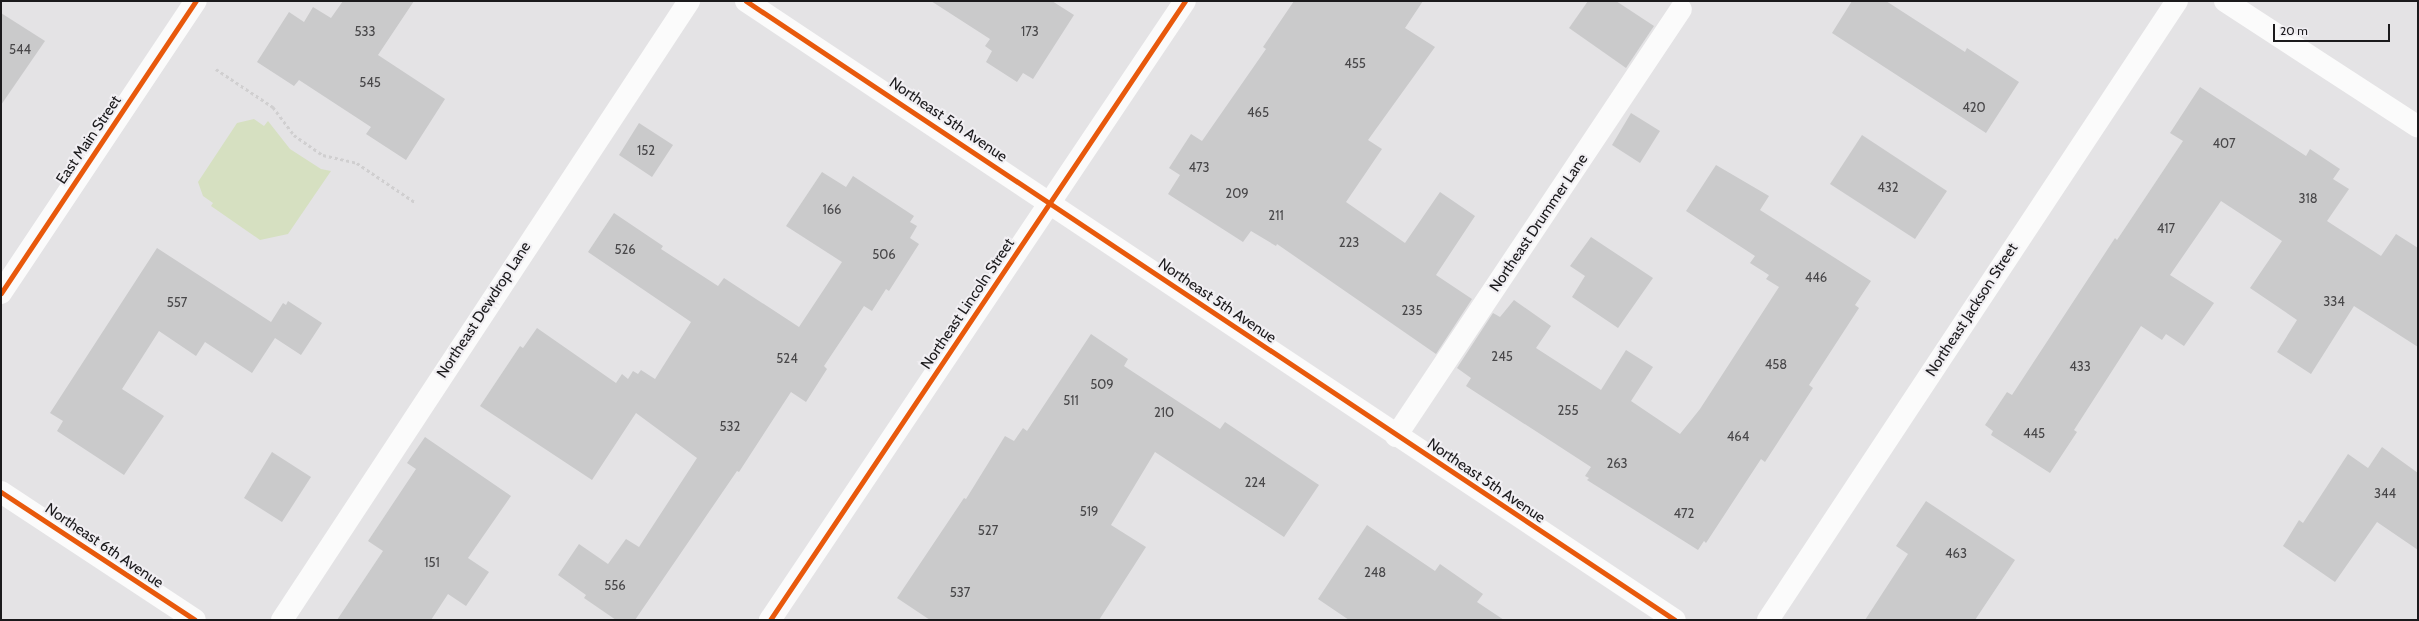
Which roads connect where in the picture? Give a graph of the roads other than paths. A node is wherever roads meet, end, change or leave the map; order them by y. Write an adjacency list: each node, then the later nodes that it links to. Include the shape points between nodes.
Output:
1 (196, 1): 10 (street, East Main Street)
2 (688, 1): 14 (street, Northeast Dewdrop Lane)
3 (746, 1): 9 (street, Northeast 5th Avenue)
4 (1185, 1): 9 (street, Northeast Lincoln Street)
5 (2177, 1): 17 (street, Northeast Jackson Street)
6 (2225, 1): 8 (street)
7 (1681, 9): 11 (street, Northeast Drummer Lane)
8 (2418, 127)
9 (1050, 203): 11 (street, Northeast 5th Avenue); 15 (street, Northeast Lincoln Street)
10 (1, 293)
11 (1396, 436): 16 (street, Northeast 5th Avenue)
12 (1, 492): 13 (street, Northeast 6th Avenue)
13 (194, 620)
14 (282, 620)
15 (770, 620)
16 (1675, 620)
17 (1768, 620)

